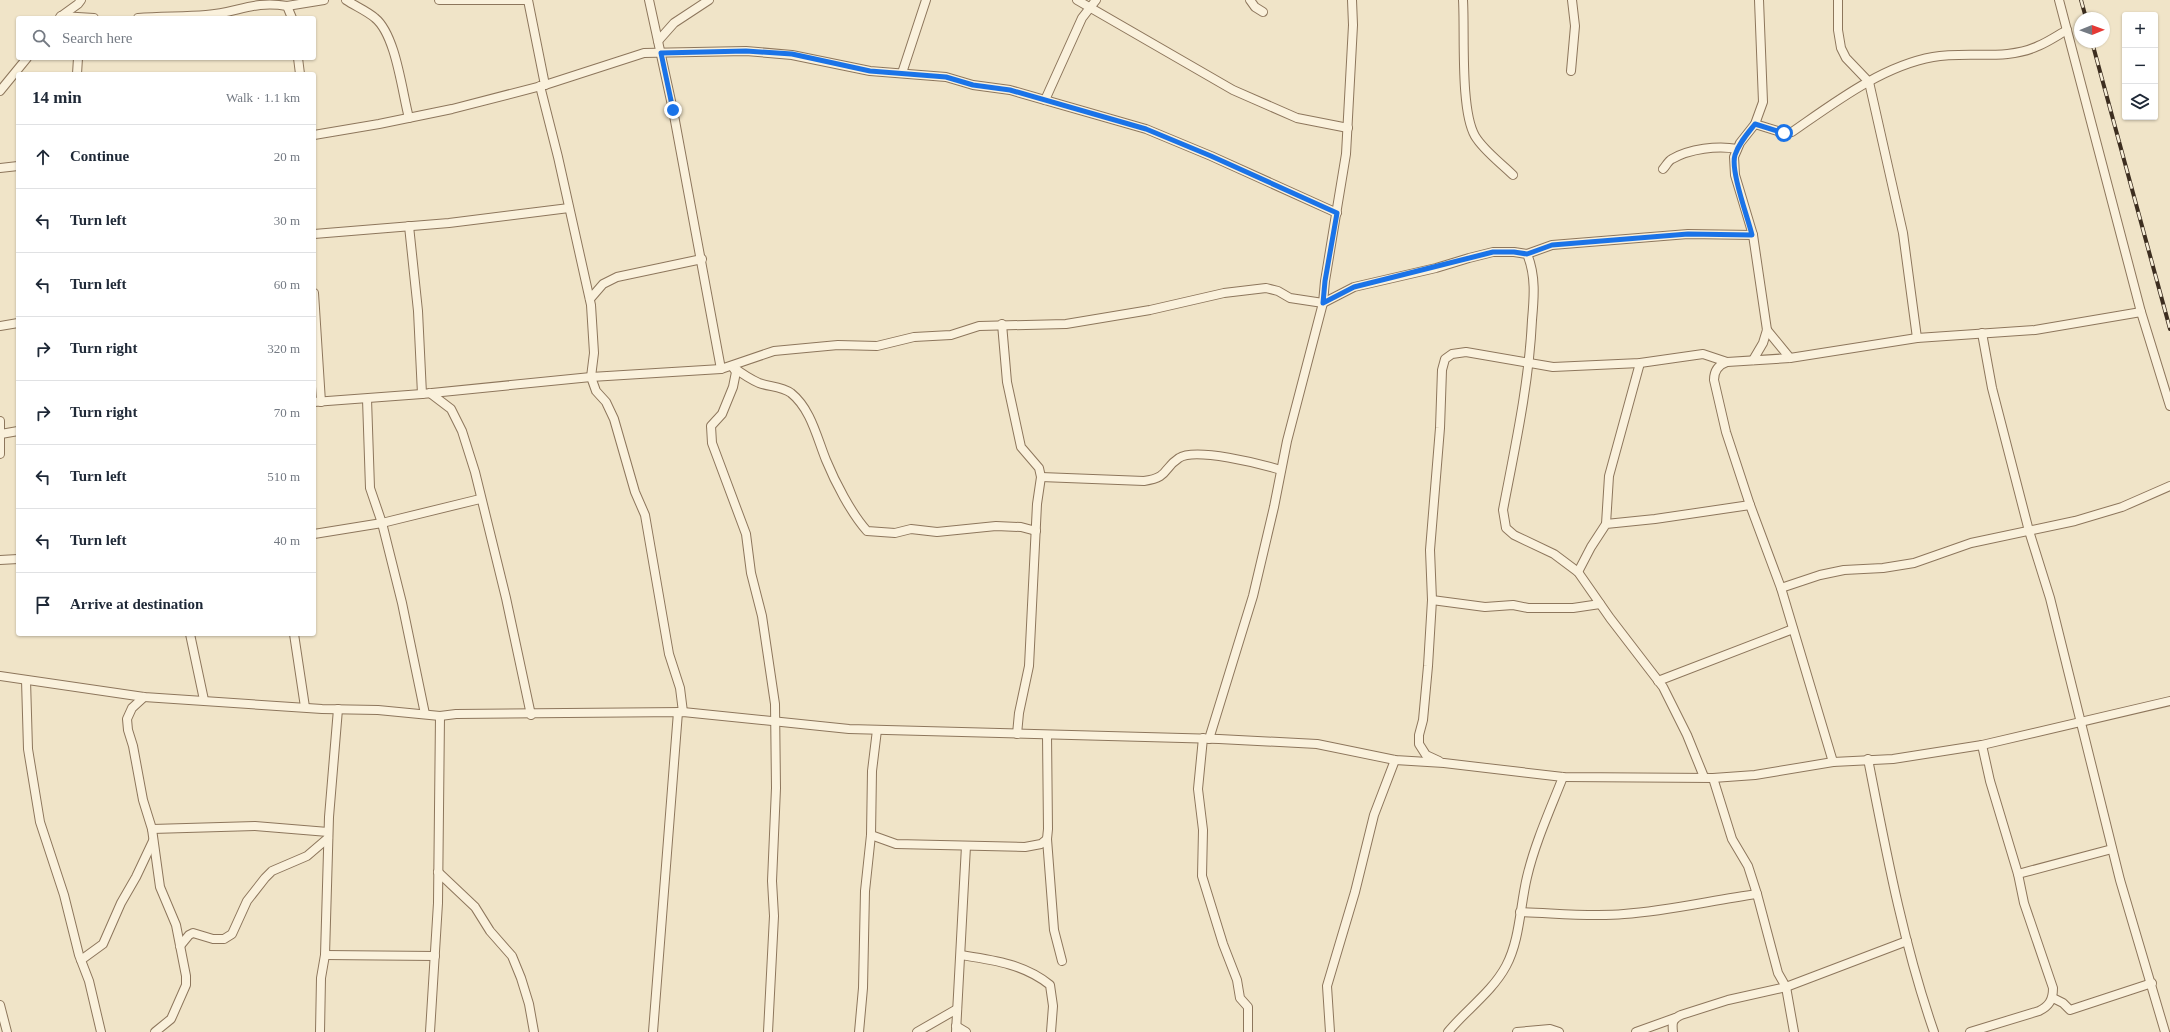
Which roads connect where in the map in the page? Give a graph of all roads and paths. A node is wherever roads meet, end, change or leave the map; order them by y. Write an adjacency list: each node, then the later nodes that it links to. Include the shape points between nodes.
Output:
1 (81, 0): 22 (street)
2 (273, 0): 19 (street); 23 (street, via 207,15)
3 (324, 0): 19 (street)
4 (346, 0): 39 (street, via 376,18 387,34 394,50)
5 (439, 0): 6 (street)
6 (528, 0): 36 (street)
7 (649, 0): 26 (street)
8 (710, 0): 26 (street, via 674,23)
9 (926, 0): 34 (street)
10 (1077, 0): 20 (street)
11 (1096, 0): 20 (street)
12 (1250, 0): 21 (street)
13 (1352, 0): 41 (street)
14 (1462, 0): 47 (street, via 1465,85 1470,120 1478,141)
15 (1572, 0): 31 (street, via 1575,31)
16 (1759, 0): 40 (street, via 1763,102)
17 (1838, 0): 35 (street, via 1841,48 1846,58)
18 (2059, 0): 25 (street)
19 (287, 6): 24 (street)
20 (1091, 8): 38 (street, via 1082,18); 41 (street, via 1233,90 1296,118)
21 (1263, 12)
22 (61, 16)
23 (184, 16)
24 (291, 16)
25 (2068, 30): 35 (street, via 2038,47 2010,53 1933,57 1892,68); 57 (street)
26 (658, 41): 27 (street)
27 (661, 53): 34 (street, via 746,51 792,54 870,71); 36 (street, via 644,54); 54 (street)
28 (25, 60): 37 (street)
29 (78, 60): 32 (street)
30 (298, 60): 33 (street)
31 (1571, 70)
32 (77, 72)
33 (300, 72)
34 (902, 73): 38 (street, via 946,77)
35 (1869, 82): 40 (street, via 1792,132 1784,133); 63 (street, via 1903,233)
36 (543, 85): 39 (street); 48 (street)
37 (0, 91)
38 (1045, 100): 49 (street, via 1146,129)
39 (409, 118): 42 (street)
40 (1755, 124): 43 (street)
41 (1348, 128): 49 (street)
42 (316, 135)
43 (1737, 149): 46 (street, via 1724,146 1687,154 1670,160); 52 (street, via 1734,157 1735,175)
44 (16, 166): 45 (street)
45 (0, 168)
46 (1663, 169)
47 (1514, 175)
48 (569, 208): 50 (street); 55 (street)
49 (1337, 213): 56 (street)
50 (409, 226): 51 (street); 74 (street, via 418,311)
51 (316, 234)
52 (1752, 235): 53 (street, via 1688,234 1552,245); 61 (street)
53 (1527, 254): 56 (street, via 1493,252 1354,287); 68 (street, via 1533,267)
54 (702, 259): 55 (street, via 616,277 603,284); 71 (street)
55 (590, 300): 72 (street, via 594,353)
56 (1323, 303): 59 (street, via 1290,298 1266,288 1224,293 1150,310 1066,324); 83 (street, via 1306,359)
57 (2141, 312): 62 (street, via 2035,330); 77 (street)
58 (16, 323): 60 (street)
59 (1002, 324): 70 (street, via 979,326 951,335 914,337 877,346 838,345 774,352); 84 (street, via 1007,382 1020,447 1039,468)
60 (0, 326)
61 (1767, 330): 64 (street); 65 (street)
62 (1982, 333): 63 (street); 91 (street, via 1992,388)
63 (1918, 338): 64 (street)
64 (1790, 358): 65 (street)
65 (1753, 360): 66 (street)
66 (1727, 362): 67 (street, via 1703,354); 87 (street, via 1714,373 1714,380 1726,432)
67 (1640, 363): 68 (street, via 1553,367); 89 (street, via 1609,476)
68 (1530, 364): 95 (street, via 1503,510 1506,528 1514,536 1554,554); 97 (street, via 1466,352 1452,354 1445,359 1442,370 1430,550)
69 (316, 366): 76 (street)
70 (732, 366): 71 (street); 90 (street, via 760,383 790,393 801,404 811,421 826,461 858,522 867,531 895,533 911,529 937,532 996,526 1021,527); 114 (street, via 736,372 736,379 725,409 711,426 712,442 746,534 751,573 762,616 772,674)
71 (721, 369): 72 (street)
72 (591, 377): 73 (street); 110 (street, via 596,391 606,402 614,419 635,492 645,514 669,654 680,688)
73 (430, 393): 74 (street); 86 (street, via 451,409 462,430)
74 (422, 394): 75 (street)
75 (367, 399): 76 (street); 88 (street, via 370,488)
76 (317, 402)
77 (2170, 406)
78 (0, 421): 79 (street)
79 (0, 424): 81 (street)
80 (16, 431): 81 (street)
81 (1, 434): 82 (street)
82 (0, 454)
83 (1281, 470): 84 (street, via 1242,459 1189,454 1178,458 1158,479 1144,481); 119 (street, via 1253,596)
84 (1041, 477): 90 (street)
85 (2170, 486): 91 (street, via 2122,507)
86 (480, 499): 88 (street); 112 (street, via 506,598)
87 (1750, 505): 89 (street); 96 (street)
88 (382, 523): 92 (street); 111 (street)
89 (1606, 524): 95 (street)
90 (1036, 531): 117 (street, via 1029,666 1019,714)
91 (2030, 531): 96 (street, via 1971,543 1914,563 1844,570); 115 (street, via 2050,598)
92 (316, 534)
93 (16, 559): 94 (street)
94 (0, 560)
95 (1578, 572): 98 (street)
96 (1781, 588): 99 (street)
97 (1432, 600): 98 (street, via 1485,607 1513,604 1528,608 1573,608); 124 (street, via 1427,680 1419,744 1426,755)
98 (1600, 604): 104 (street)
99 (1793, 629): 104 (street); 123 (street)
100 (190, 636): 106 (street)
101 (294, 636): 108 (street)
102 (0, 676): 103 (street)
103 (26, 680): 105 (street); 144 (street, via 28,749 40,822 64,895)
104 (1658, 681): 126 (street, via 1687,735)
105 (144, 697): 106 (street); 128 (street, via 132,708 127,719 142,800)
106 (204, 700): 108 (street)
107 (2170, 701): 115 (street)
108 (305, 707): 109 (street)
109 (338, 709): 111 (street); 129 (street)
110 (680, 712): 112 (street); 114 (street); 159 (street)
111 (425, 714): 113 (street)
112 (531, 715): 113 (street)
113 (440, 716): 135 (street)
114 (776, 722): 116 (street, via 850,730); 160 (street, via 772,860 774,916)
115 (2080, 723): 120 (street); 134 (street)
116 (877, 730): 117 (street); 130 (street, via 872,771)
117 (1018, 734): 118 (street)
118 (1047, 734): 119 (street); 131 (street)
119 (1206, 739): 122 (street, via 1317,744); 165 (street, via 1198,789 1203,830 1202,876 1237,980 1240,998 1248,1007)
120 (1982, 745): 121 (street, via 1893,759); 136 (street)
121 (1868, 759): 123 (street); 139 (street, via 1892,883)
122 (1395, 760): 124 (street); 166 (street, via 1374,815 1327,986)
123 (1833, 762): 127 (street, via 1755,775)
124 (1444, 763): 125 (street)
125 (1564, 777): 126 (street); 138 (street, via 1539,839 1527,876)
126 (1704, 777): 127 (street)
127 (1713, 778): 137 (street, via 1732,839 1748,866)
128 (152, 829): 129 (street, via 255,826); 132 (street)
129 (328, 835): 140 (street, via 307,856 272,871 265,878 253,891 228,937 214,939 193,933); 141 (street)
130 (871, 835): 133 (street, via 896,844); 161 (street, via 865,891 863,988)
131 (1047, 839): 133 (street, via 1041,844 1025,847); 145 (street, via 1054,930)
132 (154, 840): 140 (street, via 160,887 176,925); 144 (street, via 120,903 103,944)
133 (966, 846): 142 (street)
134 (2112, 849): 136 (street); 146 (street)
135 (438, 872): 143 (street); 158 (street, via 475,907 490,932 512,956 522,978)
136 (2018, 874): 148 (street, via 2033,933 2053,988)
137 (1757, 894): 138 (street, via 1623,915); 147 (street, via 1778,973)
138 (1520, 912): 167 (street, via 1510,954 1502,974)
139 (1907, 942): 147 (street); 173 (street)
140 (180, 946): 155 (street, via 186,985 171,1019)
141 (324, 955): 143 (street); 156 (street)
142 (961, 955): 150 (street); 164 (street, via 1015,965 1041,977 1050,985 1053,1006)
143 (435, 956): 157 (street)
144 (81, 960): 154 (street, via 89,981)
145 (1062, 961)
146 (2152, 984): 148 (street, via 2070,1010); 175 (street)
147 (1786, 986): 151 (street, via 1728,1000); 172 (street)
148 (2053, 998): 174 (street, via 2039,1011)
149 (0, 1005): 153 (street)
150 (957, 1009): 152 (street); 162 (street)
151 (1675, 1018): 170 (street); 171 (street, via 1672,1023)
152 (956, 1029): 163 (street)
153 (7, 1032)
154 (101, 1032)
155 (156, 1032)
156 (320, 1032)
157 (430, 1032)
158 (534, 1032)
159 (653, 1032)
160 (768, 1032)
161 (859, 1032)
162 (918, 1032)
163 (966, 1032)
164 (1051, 1032)
165 (1248, 1032)
166 (1330, 1032)
167 (1448, 1032)
168 (1517, 1032): 169 (street, via 1550,1029)
169 (1559, 1032)
170 (1636, 1032)
171 (1673, 1032)
172 (1794, 1032)
173 (1934, 1032)
174 (1970, 1032)
175 (2165, 1032)

